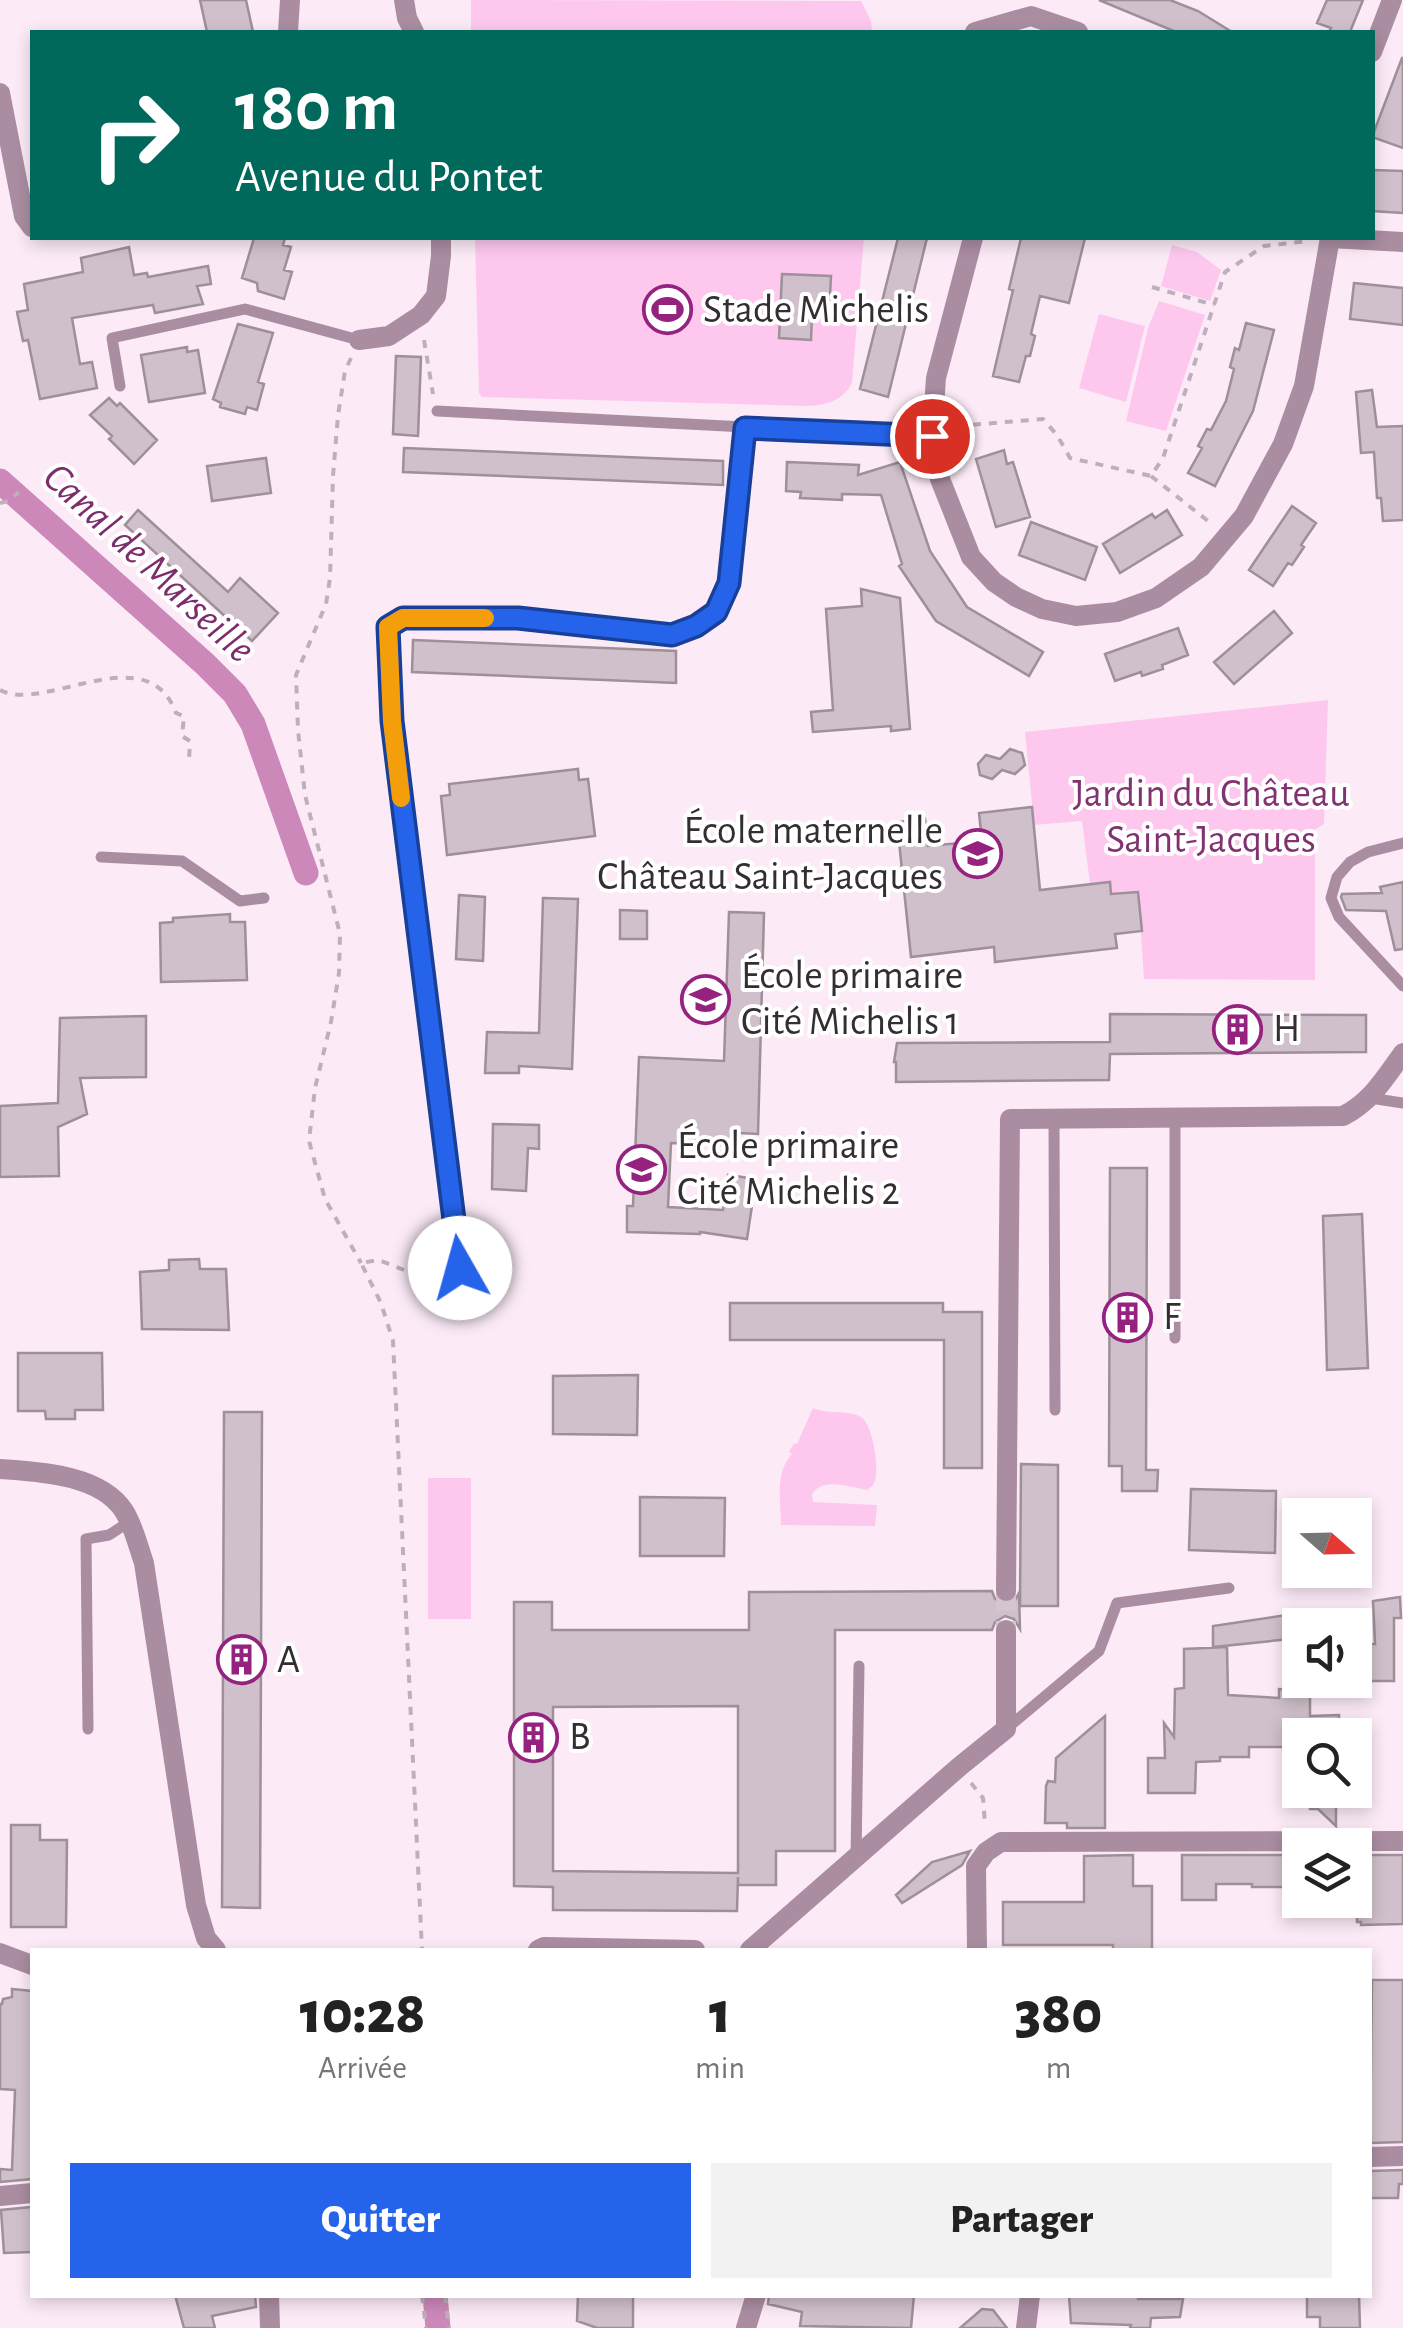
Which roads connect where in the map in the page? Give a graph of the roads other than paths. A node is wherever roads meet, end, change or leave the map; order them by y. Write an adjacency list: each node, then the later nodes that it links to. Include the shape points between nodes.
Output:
1 (290, 0): 5 (street)
2 (404, 0): 6 (street)
3 (1392, 0): 9 (street)
4 (1031, 16): 7 (street); 8 (street)
5 (288, 30)
6 (413, 30)
7 (981, 30)
8 (1072, 30)
9 (1375, 44)
10 (0, 93): 11 (street)
11 (30, 224)
12 (441, 240): 17 (street, via 436,296 422,315 389,336)
13 (972, 240): 21 (street, via 936,378)
14 (1330, 240): 21 (street, via 1304,386 1284,444 1228,537 1201,567 1156,598 1117,612 1076,616 1042,609 994,582 971,558 940,479)
15 (1366, 240): 16 (street)
16 (1403, 242)
17 (358, 340): 18 (lane, via 245,309 112,338)
18 (120, 386)
19 (437, 411): 20 (lane)
20 (745, 428): 21 (street); 31 (street, via 729,583 716,612 696,626 672,635 518,618 403,618 388,627 392,721 460,1268)
21 (932, 432)
22 (1403, 843): 25 (lane, via 1350,862 1332,898 1339,916)
23 (101, 857): 24 (lane, via 182,861 240,900)
24 (264, 898)
25 (1403, 986)
26 (1403, 1053): 27 (street)
27 (1370, 1098): 28 (lane); 29 (street, via 1343,1116)
28 (1403, 1104)
29 (1175, 1117): 30 (street); 32 (lane)
30 (1054, 1119): 33 (lane); 37 (street, via 1010,1119)
31 (426, 1275)
32 (1175, 1338)
33 (1056, 1410)
34 (0, 1469): 35 (street, via 70,1477 103,1492)
35 (130, 1522): 40 (lane, via 86,1539); 44 (street, via 144,1564 196,1905)
36 (1229, 1588): 41 (lane, via 1117,1603 1098,1651)
37 (1006, 1592)
38 (1006, 1630): 41 (street)
39 (859, 1666): 43 (lane)
40 (88, 1729)
41 (1006, 1729): 43 (street)
42 (1403, 1841): 48 (street, via 1001,1842 976,1866)
43 (856, 1857): 47 (street)
44 (214, 1948)
45 (542, 1948): 46 (street)
46 (594, 1948)
47 (752, 1948)
48 (977, 1948)
49 (0, 1953): 50 (street)
50 (30, 1964)
51 (1403, 2156): 52 (street)
52 (1372, 2157)
53 (30, 2193): 54 (street)
54 (0, 2196)
55 (269, 2298): 58 (street)
56 (755, 2298): 59 (street)
57 (1030, 2298): 60 (street)
58 (270, 2328)
59 (746, 2328)
60 (1026, 2328)

